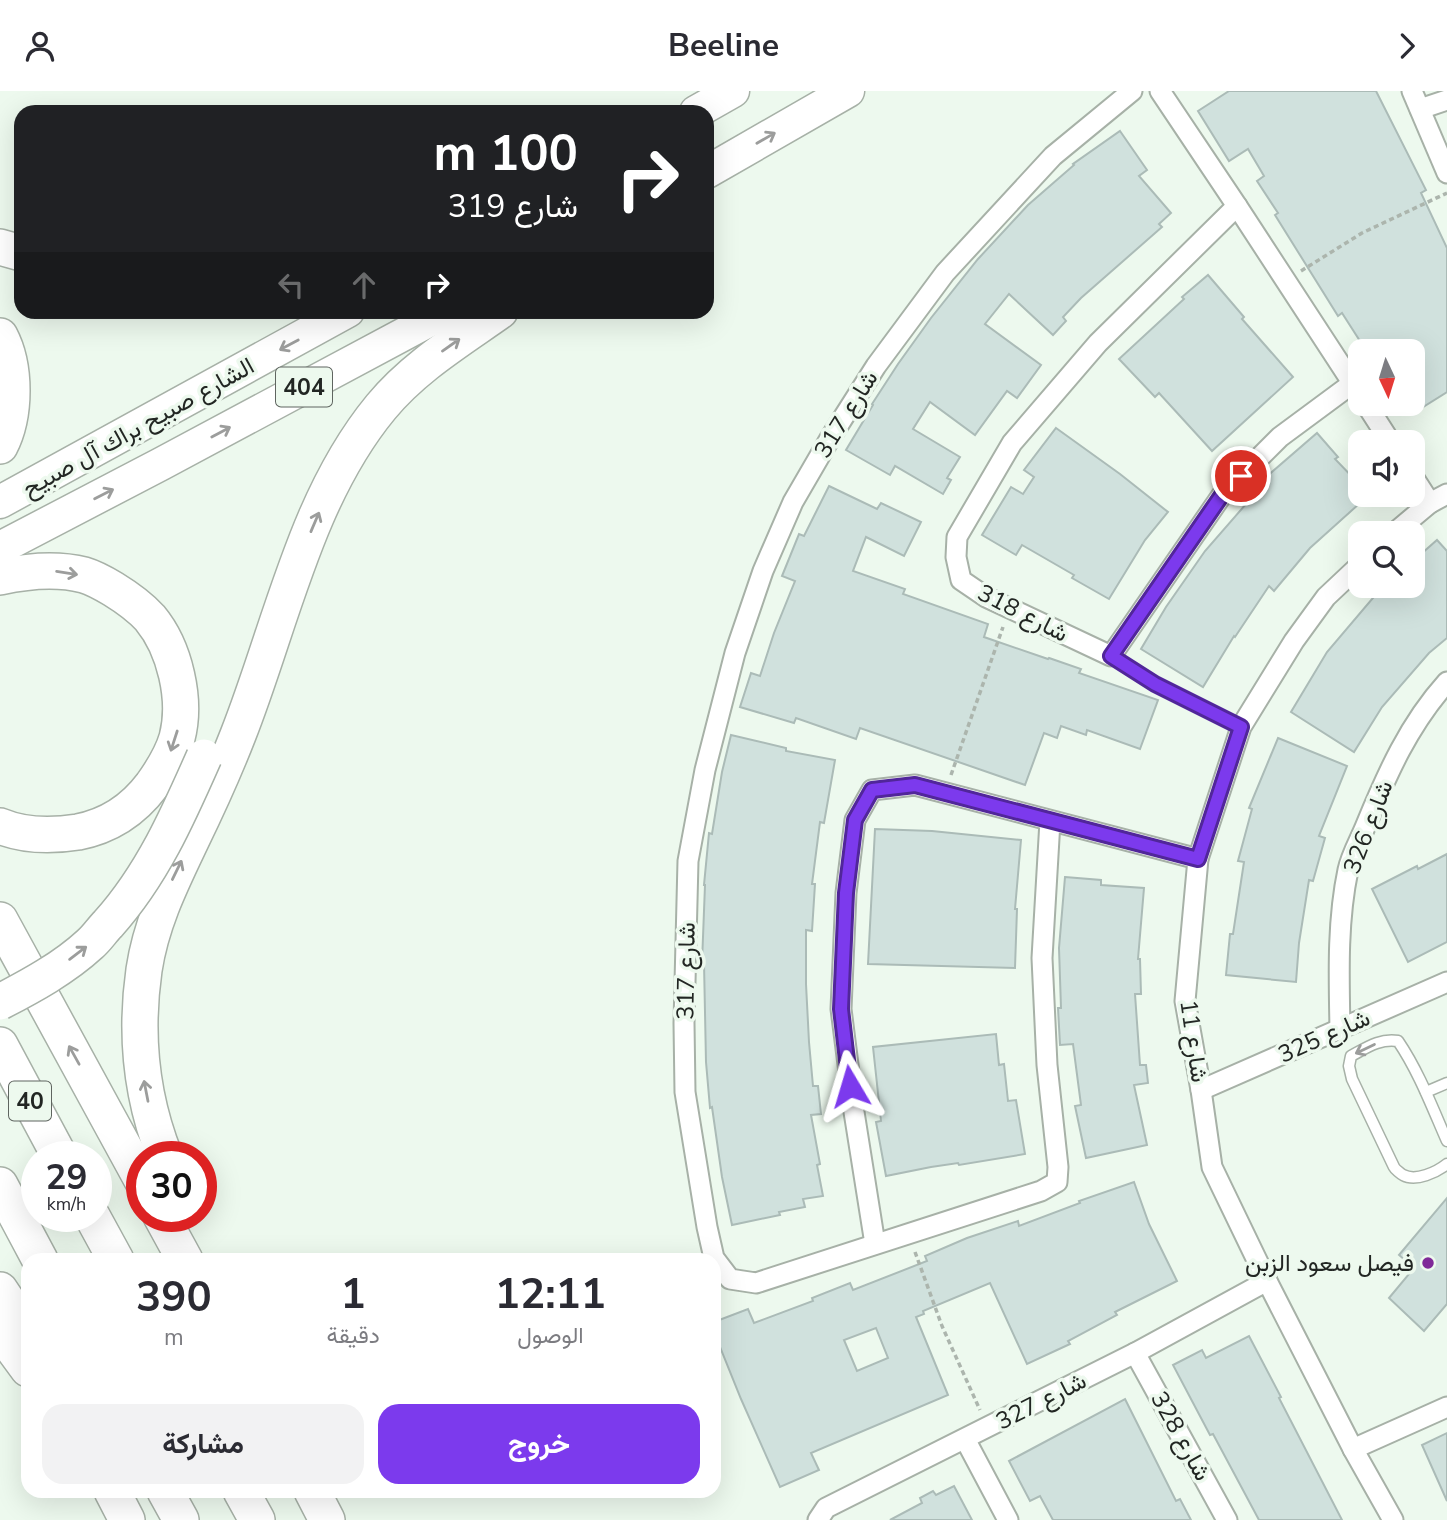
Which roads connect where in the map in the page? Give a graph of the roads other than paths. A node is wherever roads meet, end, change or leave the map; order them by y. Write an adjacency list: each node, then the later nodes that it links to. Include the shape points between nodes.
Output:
1 (733, 91): 7 (main road)
2 (848, 91): 8 (main road, one-way to 2)
3 (1132, 91): 54 (street, شارع 317, via 1053,156 945,273 876,366 829,440 793,502 763,571 705,770 688,861 685,1092)
4 (1160, 91): 10 (street)
5 (1416, 100): 6 (street); 9 (street)
6 (1447, 100)
7 (708, 105)
8 (714, 168)
9 (1447, 173)
10 (1237, 206): 15 (street); 26 (street, شارع 318, via 1098,343 1012,443 957,537 961,580 986,597)
11 (333, 319): 20 (main road, الشارع صبيح براك آل صبيح / 404, one-way to 20)
12 (432, 319): 22 (main road, الشارع صبيح براك آل صبيح / 404, one-way to 12)
13 (489, 319): 23 (highway, one-way to 13, via 340,467 381,407 402,383)
14 (0, 336): 17 (highway, via 10,362 12,394)
15 (1348, 377)
16 (1348, 394): 26 (street, via 1280,437 1222,495)
17 (0, 446)
18 (1425, 487): 19 (street)
19 (1439, 499): 21 (street)
20 (0, 502)
21 (1411, 521)
22 (0, 548)
23 (295, 569): 34 (highway, one-way to 23, bridge, via 48,975 90,943 146,875 237,679); 41 (highway, one-way to 23, via 143,1075 140,1027 152,932 239,733)
24 (1348, 576): 28 (street, شارع 11, via 1326,597 1294,641)
25 (0, 577): 30 (highway, one-way to 30, via 57,571 85,575 129,599 157,628 174,663 181,708 177,739 163,771 142,798 112,821 61,835 22,833)
26 (1111, 656): 28 (lane)
27 (1447, 682): 35 (street, شارع 326, via 1403,744 1348,868 1339,940)
28 (1241, 727): 31 (street, شارع 11)
29 (1050, 821): 31 (street); 49 (street, شارع 317, via 1042,958 1056,1182 1041,1191); 49 (street, via 915,785 872,790 855,820 846,893 841,1009)
30 (0, 826)
31 (1198, 859): 38 (street, شارع 11, via 1185,1001)
32 (0, 920): 43 (highway, one-way to 32)
33 (1447, 982): 35 (street, شارع 325)
34 (0, 1002)
35 (1340, 1030): 38 (street, شارع 325)
36 (0, 1045): 40 (highway, 40)
37 (1447, 1083): 39 (lane)
38 (1201, 1090): 56 (street, شارع 11, via 1212,1167)
39 (1426, 1092): 42 (lane); 44 (lane, one-way to 44, via 1398,1041 1381,1041 1351,1056 1352,1079 1394,1167 1402,1175 1421,1177)
40 (51, 1141)
41 (160, 1141)
42 (1447, 1141)
43 (126, 1151)
44 (1447, 1164)
45 (0, 1185): 50 (highway)
46 (101, 1232): 51 (highway)
47 (170, 1232): 52 (highway)
48 (194, 1232): 53 (highway)
49 (876, 1244): 55 (street, شارع 317, via 756,1283 730,1279)
50 (36, 1253)
51 (112, 1253)
52 (181, 1253)
53 (202, 1253)
54 (713, 1253)
55 (721, 1267)
56 (1267, 1281): 60 (street, شارع 327); 64 (street, شارع 11)
57 (0, 1290): 58 (highway)
58 (21, 1322)
59 (0, 1331): 61 (highway)
60 (1135, 1353): 63 (street, شارع 327); 75 (street, شارع 328)
61 (21, 1360)
62 (1447, 1407): 64 (street)
63 (965, 1439): 73 (street, شارع 327, via 827,1508); 74 (street)
64 (1353, 1449): 76 (street, شارع 11)
65 (116, 1498): 69 (highway)
66 (169, 1498): 70 (highway)
67 (245, 1498): 71 (highway)
68 (316, 1498): 72 (highway)
69 (127, 1520)
70 (181, 1520)
71 (257, 1520)
72 (327, 1520)
73 (818, 1520)
74 (1008, 1520)
75 (1227, 1520)
76 (1392, 1520)

